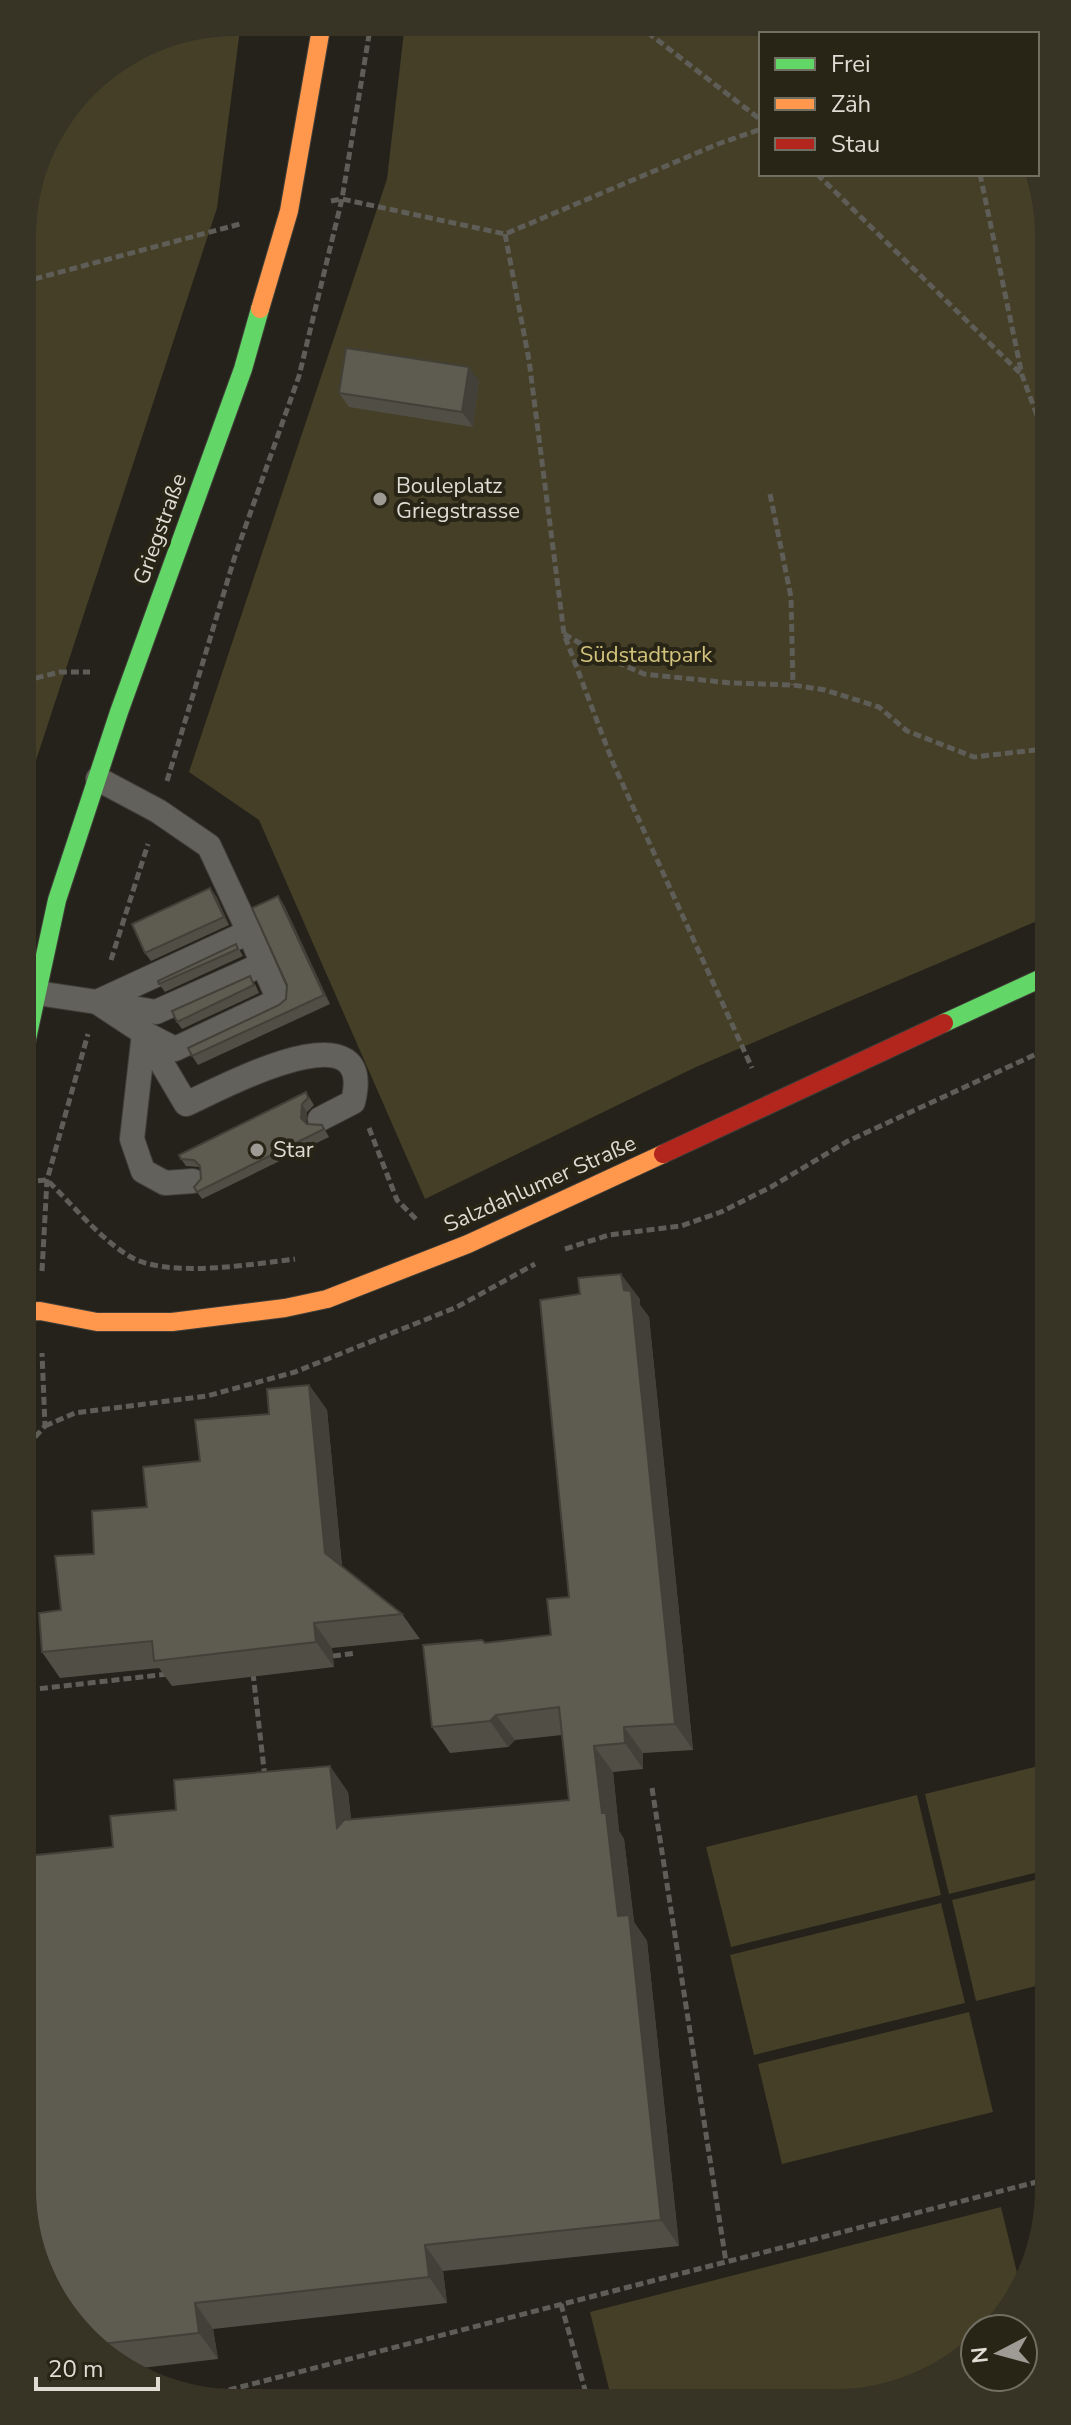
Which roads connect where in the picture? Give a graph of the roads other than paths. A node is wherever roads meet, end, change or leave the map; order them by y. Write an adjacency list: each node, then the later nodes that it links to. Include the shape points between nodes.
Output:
1 (320, 36): 2 (street, Griegstraße, via 289,211 243,369)
2 (98, 779): 3 (lane, via 209,846); 6 (street, Griegstraße, via 57,900)
3 (249, 932): 4 (lane); 8 (lane)
4 (263, 964): 8 (lane, via 156,1012); 9 (lane, via 279,1000 175,1049)
5 (1035, 981): 12 (street, Salzdahlumer Straße, via 468,1244 327,1299 172,1322 97,1322)
6 (37, 993): 7 (street, Griegstraße); 8 (lane)
7 (36, 998)
8 (97, 1002): 9 (lane)
9 (144, 1033): 10 (lane, via 186,1104 300,1056 328,1053 345,1061 352,1068 353,1102); 11 (lane, via 132,1139 143,1171 165,1183)
10 (320, 1119)
11 (193, 1181)
12 (36, 1312)

